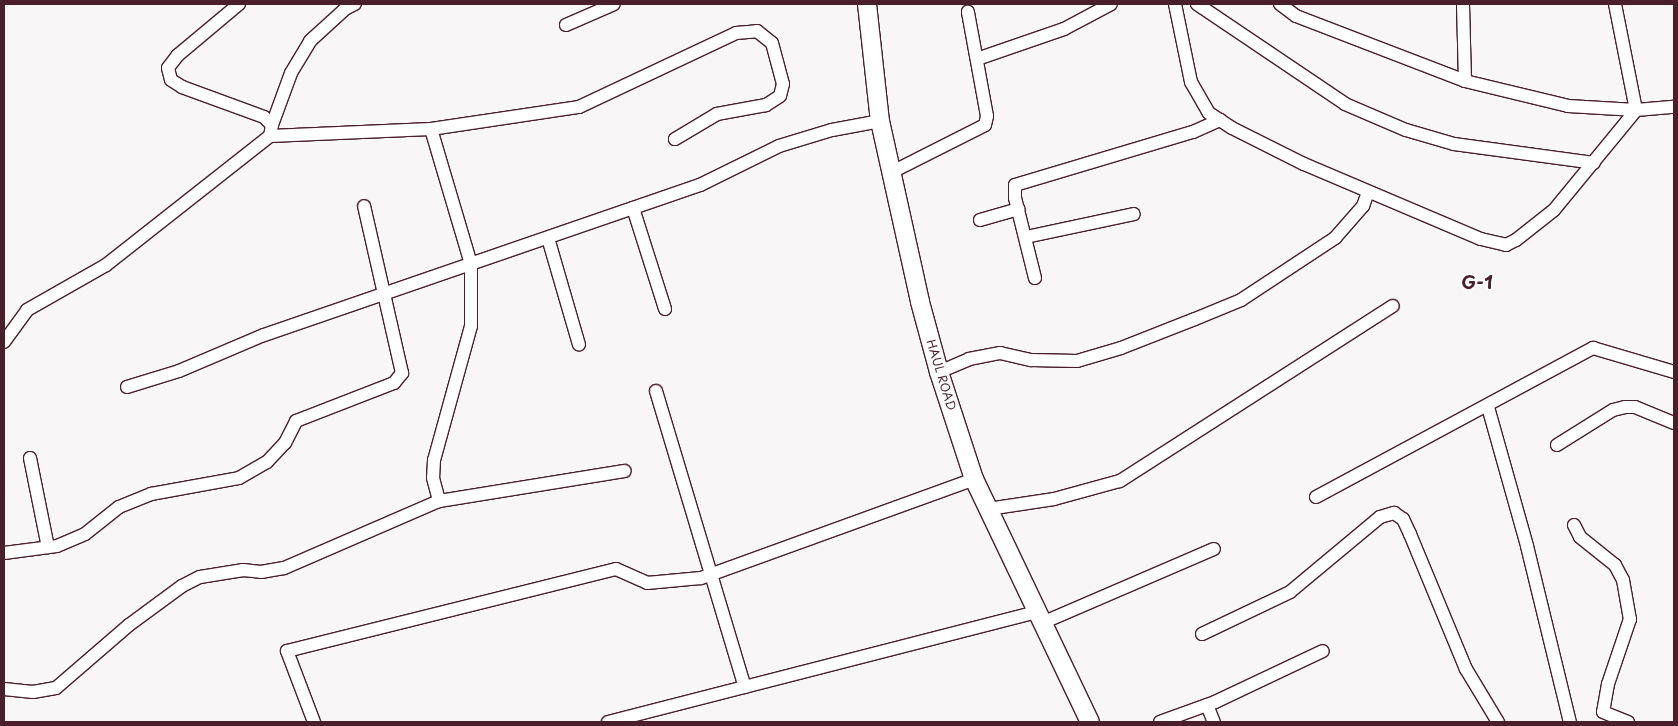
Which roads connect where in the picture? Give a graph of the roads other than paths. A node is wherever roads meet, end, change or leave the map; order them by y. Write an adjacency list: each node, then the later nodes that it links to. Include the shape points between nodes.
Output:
1 (239, 4): 20 (street, via 178,55 168,68 171,80 264,117)
2 (355, 4): 20 (street, via 310,41 291,73)
3 (614, 4): 12 (street)
4 (867, 4): 18 (main road, HAUL ROAD)
5 (1111, 4): 13 (street, via 1064,29)
6 (1175, 4): 17 (street, via 1192,82 1209,113)
7 (1197, 4): 22 (street, via 1345,104 1406,130 1454,144)
8 (1280, 4): 14 (street, via 1296,16 1339,34)
9 (1463, 4): 14 (street)
10 (1615, 4): 16 (street)
11 (968, 12): 13 (street)
12 (566, 25)
13 (977, 59): 23 (street, via 987,116 985,124)
14 (1466, 81): 16 (street, via 1568,106)
15 (1674, 107): 16 (street)
16 (1636, 110): 22 (street)
17 (1220, 120): 24 (street, via 1304,164); 27 (street, via 1193,132 1015,185)
18 (880, 121): 23 (main road, HAUL ROAD); 26 (street, via 832,130 779,146 700,185)
19 (431, 129): 20 (street); 21 (street, via 579,107 736,33 757,31 772,43 784,84 780,96 766,105 717,114); 32 (street)
20 (271, 130): 37 (street, via 106,265 27,310)
21 (675, 139)
22 (1594, 163): 24 (street, via 1554,210 1506,245 1494,244)
23 (892, 172): 39 (main road, HAUL ROAD)
24 (1368, 192): 39 (street, via 1362,206 1335,238 1241,300 1121,348 1077,361 1032,360 1000,353 969,359)
25 (364, 206): 34 (street)
26 (633, 208): 31 (street); 36 (street)
27 (1018, 209): 29 (street); 30 (street)
28 (1134, 214): 30 (street)
29 (980, 220)
30 (1026, 237): 33 (street)
31 (548, 238): 32 (street); 38 (street)
32 (471, 264): 34 (street); 50 (street, via 471,326 434,460 433,478)
33 (1035, 278)
34 (382, 294): 41 (street, via 264,335 179,371); 53 (street, via 402,374 394,383 296,421 285,443 268,462 239,478 151,494 119,506 85,534)
35 (1393, 306): 51 (street, via 1120,481 1054,499)
36 (665, 309)
37 (4, 342)
38 (579, 345)
39 (939, 372): 48 (main road, HAUL ROAD)
40 (1674, 372): 43 (street, via 1593,348)
41 (127, 387)
42 (656, 391): 56 (street)
43 (1488, 408): 49 (street); 69 (street)
44 (1674, 424): 45 (street, via 1635,407 1625,407 1613,410)
45 (1556, 446)
46 (30, 458): 53 (street)
47 (625, 471): 50 (street)
48 (974, 479): 51 (main road, HAUL ROAD); 56 (street)
49 (1316, 497)
50 (439, 501): 61 (street, via 284,568 200,577 182,586 129,625 56,688 33,692)
51 (988, 510): 57 (main road, HAUL ROAD)
52 (1574, 525): 70 (street, via 1580,537 1615,565 1623,580 1630,619 1608,684 1603,712)
53 (48, 547): 55 (street)
54 (1214, 550): 57 (street)
55 (4, 553)
56 (711, 574): 60 (street); 64 (street, via 647,583 616,569 287,651)
57 (1039, 618): 60 (street); 63 (main road, HAUL ROAD)
58 (1202, 634): 68 (street, via 1290,592 1380,517 1394,513 1403,519 1466,669)
59 (1323, 651): 62 (street)
60 (745, 687): 65 (street)
61 (4, 689)
62 (1207, 705): 66 (street); 67 (street)
63 (1087, 721)
64 (314, 722)
65 (608, 722)
66 (1160, 722)
67 (1214, 722)
68 (1498, 722)
69 (1570, 722)
70 (1628, 722)

